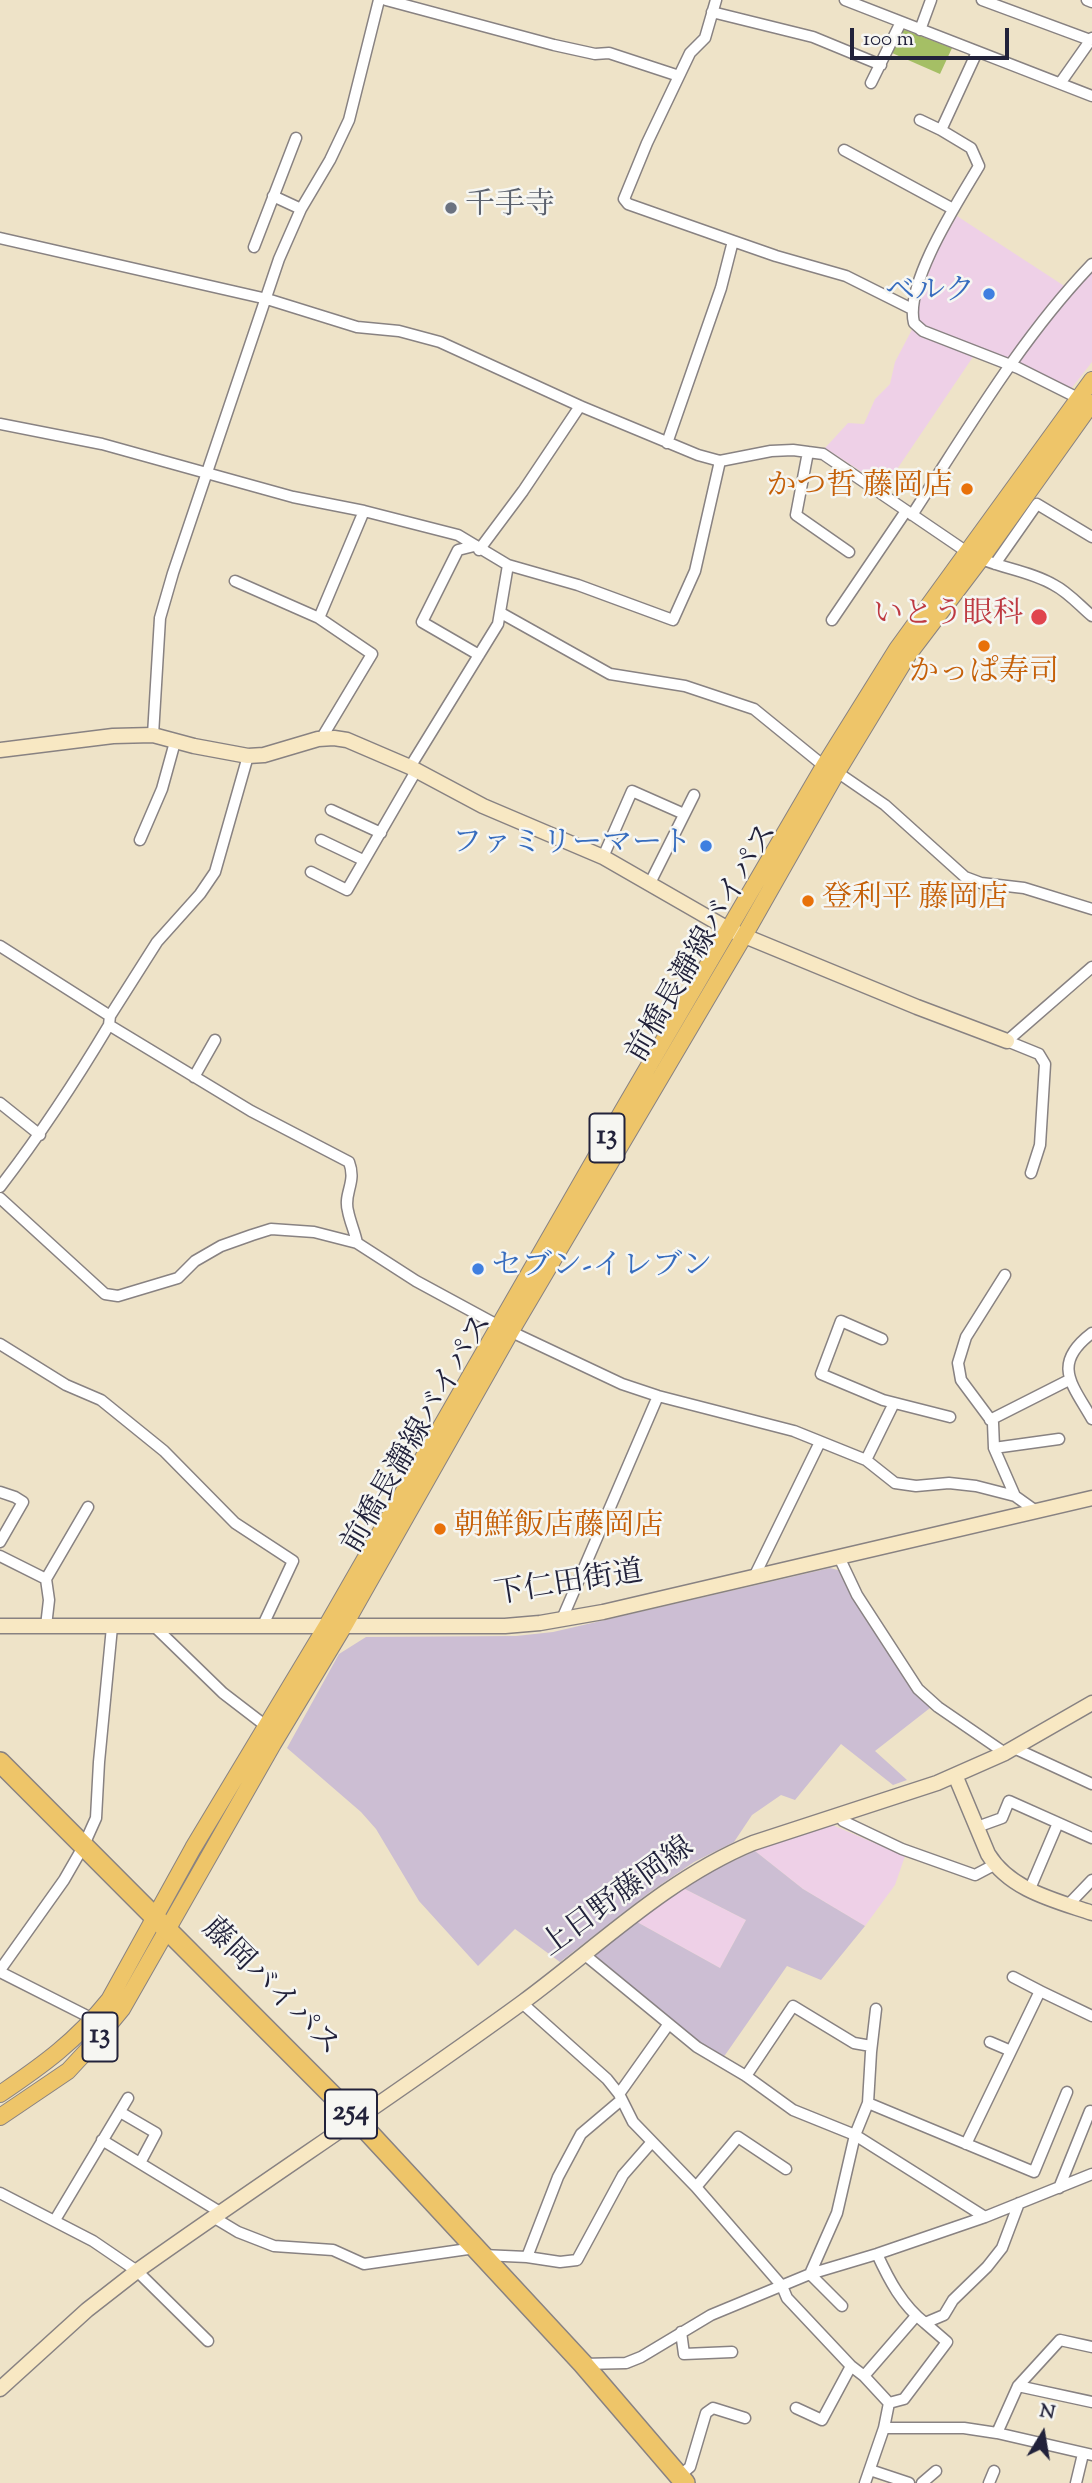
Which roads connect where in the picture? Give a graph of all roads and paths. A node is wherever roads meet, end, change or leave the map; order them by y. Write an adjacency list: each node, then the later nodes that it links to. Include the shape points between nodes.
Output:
1 (379, 0): 24 (street, via 349,120)
2 (386, 0): 15 (street, via 582,51 609,53)
3 (716, 0): 9 (street)
4 (845, 0): 10 (street)
5 (931, 0): 11 (street)
6 (982, 0): 12 (street)
7 (1087, 0): 8 (street)
8 (1092, 2)
9 (712, 12): 14 (street, via 813,37); 15 (street, via 705,38 690,53)
10 (901, 22): 11 (street); 14 (street)
11 (920, 30): 13 (street)
12 (1091, 39): 16 (street)
13 (977, 52): 16 (street); 20 (street)
14 (881, 65): 17 (street)
15 (679, 76): 27 (street, via 624,199)
16 (1061, 82): 18 (street)
17 (871, 83)
18 (1092, 96)
19 (920, 120): 20 (street)
20 (941, 130): 25 (street, via 971,148 979,166)
21 (296, 138): 23 (street)
22 (844, 150): 25 (street)
23 (274, 196): 24 (street); 28 (street)
24 (301, 209): 30 (street)
25 (953, 209): 31 (street, via 930,251)
26 (0, 238): 30 (street)
27 (733, 241): 31 (street, via 846,276); 37 (street)
28 (254, 247)
29 (1092, 264): 32 (street, via 1064,293)
30 (267, 299): 35 (street, via 357,327 399,331 440,342); 40 (street)
31 (912, 309): 32 (street, via 914,323 923,331)
32 (1011, 365): 34 (street); 42 (street)
33 (1092, 380): 34 (main road, 前橋長瀞線バイパス / 13)
34 (1085, 401): 46 (main road, 前橋長瀞線バイパス / 13)
35 (580, 406): 37 (street); 44 (street, via 523,491)
36 (0, 424): 40 (street, via 102,444)
37 (667, 443): 39 (street)
38 (808, 452): 39 (street, via 771,452); 42 (street, via 823,454); 45 (street, via 796,514)
39 (720, 461): 47 (street, via 695,571 673,620)
40 (206, 473): 41 (street); 54 (street, via 160,618)
41 (364, 511): 44 (street, via 458,535); 51 (street)
42 (909, 513): 46 (street); 52 (street)
43 (1092, 537): 46 (street, via 1037,504)
44 (477, 548): 47 (street); 53 (street, via 458,550 422,622)
45 (849, 552)
46 (981, 559): 50 (street, via 1056,585); 60 (main road, 前橋長瀞線バイパス / 13, via 897,649)
47 (508, 565): 49 (street)
48 (235, 581): 51 (street)
49 (502, 613): 53 (street); 60 (street, via 610,674 685,686 754,709)
50 (1092, 616)
51 (319, 618): 55 (street, via 372,653)
52 (832, 620)
53 (479, 655): 59 (street)
54 (153, 735): 56 (street); 57 (street)
55 (321, 739): 58 (street); 59 (street, via 347,740)
56 (175, 742): 58 (street); 65 (street, via 162,789)
57 (0, 750)
58 (248, 756): 75 (street, via 215,872 157,942)
59 (413, 769): 64 (street); 67 (street, via 482,806)
60 (830, 769): 71 (street, via 885,805 965,877 1024,888); 72 (main road, 前橋長瀞線バイパス / 13)
61 (694, 794): 63 (street)
62 (331, 810): 64 (street)
63 (684, 814): 67 (street, via 632,791); 70 (street)
64 (381, 833): 68 (street)
65 (140, 840)
66 (321, 840): 68 (street)
67 (603, 857): 70 (street)
68 (363, 860): 69 (street, via 347,890)
69 (311, 872)
70 (650, 883): 72 (street)
71 (1092, 909)
72 (737, 933): 77 (street); 86 (main road, 前橋長瀞線バイパス / 13)
73 (0, 946): 75 (street)
74 (1092, 967): 77 (street)
75 (109, 1021): 78 (street); 80 (street)
76 (215, 1040): 78 (street)
77 (1007, 1041): 81 (street, via 1039,1054 1045,1064 1040,1145)
78 (194, 1077): 84 (street, via 349,1162 353,1172 347,1210)
79 (0, 1103): 80 (street)
80 (40, 1135): 82 (street)
81 (1031, 1173)
82 (0, 1187)
83 (0, 1198): 84 (street, via 105,1294 118,1296 178,1278 221,1246 271,1229 314,1232)
84 (357, 1244): 86 (street)
85 (1005, 1275): 95 (street, via 966,1337 958,1363 961,1380)
86 (505, 1329): 91 (street); 114 (main road, 前橋長瀞線バイパス / 13); 117 (main road, 前橋長瀞線バイパス / 13)
87 (1092, 1333): 90 (street, via 1069,1360)
88 (883, 1339): 92 (street, via 841,1321 821,1374)
89 (0, 1344): 111 (street, via 66,1385 101,1400 164,1451 235,1523 293,1561)
90 (1069, 1380): 94 (street); 95 (street)
91 (658, 1396): 97 (street); 110 (street)
92 (894, 1403): 93 (street); 99 (street)
93 (950, 1417)
94 (1092, 1419)
95 (990, 1420): 98 (street)
96 (1059, 1439): 98 (street)
97 (820, 1442): 99 (street); 108 (street)
98 (994, 1448): 101 (street)
99 (866, 1460): 101 (street, via 895,1483 949,1483)
100 (0, 1492): 105 (street, via 23,1502)
101 (1015, 1496): 104 (street)
102 (1092, 1498): 104 (street, 下仁田街道)
103 (88, 1507): 109 (street)
104 (1036, 1511): 107 (street, 下仁田街道)
105 (0, 1542)
106 (0, 1556): 109 (street)
107 (839, 1557): 108 (street, 下仁田街道); 120 (street, via 857,1595 918,1689 938,1707)
108 (754, 1577): 110 (street, 下仁田街道)
109 (46, 1579): 113 (street)
110 (562, 1619): 114 (street, 下仁田街道, via 505,1626)
111 (263, 1625): 116 (street, 下仁田街道); 117 (street, 下仁田街道)
112 (0, 1626): 113 (street, 下仁田街道)
113 (46, 1626): 115 (street, 下仁田街道)
114 (344, 1626): 117 (street, 下仁田街道); 134 (main road, 前橋長瀞線バイパス / 13)
115 (112, 1627): 116 (street, 下仁田街道); 128 (street, via 96,1818)
116 (155, 1627): 119 (street, via 223,1693)
117 (326, 1628): 119 (main road, 前橋長瀞線バイパス / 13)
118 (1092, 1703): 120 (street, 上日野藤岡線)
119 (266, 1726): 134 (main road, 前橋長瀞線バイパス / 13)
120 (1009, 1750): 122 (street, 上日野藤岡線); 123 (street)
121 (0, 1762): 128 (highway, 藤岡バイパス / 254)
122 (955, 1775): 124 (street, 上日野藤岡線); 126 (street)
123 (1092, 1784)
124 (839, 1815): 129 (street, via 842,1821 902,1849 975,1875); 135 (street, 上日野藤岡線, via 753,1843 706,1865)
125 (1058, 1823): 126 (street, via 1009,1801 1002,1818); 127 (street); 131 (street)
126 (977, 1827): 129 (street)
127 (1092, 1838)
128 (83, 1847): 134 (highway, 藤岡バイパス / 254); 136 (street)
129 (994, 1865): 131 (street)
130 (1092, 1880): 132 (street)
131 (1029, 1891): 132 (street)
132 (1068, 1905): 133 (street)
133 (1092, 1913)
134 (161, 1922): 142 (main road, 前橋長瀞線バイパス / 13); 155 (main road, 前橋長瀞線バイパス / 13, via 128,1999 94,2043 54,2082); 156 (highway, 藤岡バイパス / 254)
135 (585, 1955): 139 (street, 上日野藤岡線); 143 (street)
136 (0, 1971): 142 (street)
137 (1013, 1978): 138 (street)
138 (1040, 1991): 141 (street); 146 (street)
139 (522, 2003): 150 (street, via 586,2059); 156 (street, 上日野藤岡線)
140 (876, 2009): 145 (street)
141 (1092, 2016)
142 (93, 2019): 149 (main road, 前橋長瀞線バイパス / 13, via 55,2056)
143 (668, 2025): 147 (street); 150 (street)
144 (990, 2042): 146 (street)
145 (871, 2046): 147 (street, via 854,2043 793,2006); 152 (street)
146 (1011, 2051): 160 (street)
147 (746, 2076): 157 (street, via 793,2110)
148 (1068, 2092): 160 (street, via 1034,2172)
149 (0, 2094)
150 (620, 2097): 159 (street); 173 (street, via 581,2134 558,2177)
151 (128, 2098): 153 (street)
152 (868, 2103): 157 (street); 160 (street)
153 (120, 2112): 158 (street); 161 (street, via 156,2133)
154 (1092, 2112): 165 (street)
155 (0, 2117)
156 (357, 2120): 168 (street, 上日野藤岡線); 171 (highway, 藤岡バイパス / 254)
157 (855, 2136): 169 (street); 175 (street, via 837,2213)
158 (102, 2140): 161 (street); 170 (street)
159 (651, 2143): 164 (street); 173 (street, via 623,2175 577,2260)
160 (966, 2144)
161 (140, 2163): 168 (street)
162 (786, 2169): 164 (street, via 738,2137)
163 (1092, 2174): 165 (street)
164 (696, 2187): 176 (street)
165 (1059, 2188): 167 (street)
166 (0, 2193): 170 (street)
167 (1019, 2203): 169 (street); 178 (street, via 1002,2248 944,2315)
168 (217, 2214): 171 (street, via 238,2232 274,2246 332,2250 364,2264); 174 (street, 上日野藤岡線)
169 (985, 2217): 172 (street)
170 (55, 2220): 174 (street)
171 (479, 2251): 173 (street); 183 (highway, 藤岡バイパス / 254)
172 (877, 2254): 175 (street); 178 (street, via 891,2285)
173 (527, 2257)
174 (137, 2270): 180 (street); 187 (street, 上日野藤岡線)
175 (810, 2274): 176 (street); 177 (street)
176 (782, 2286): 179 (street); 184 (street, via 787,2298)
177 (842, 2306)
178 (920, 2320): 185 (street); 189 (street, via 947,2342 904,2399)
179 (681, 2332): 182 (street, via 684,2354); 183 (street, via 626,2363)
180 (208, 2341)
181 (1092, 2347): 186 (street, via 1060,2340)
182 (732, 2352)
183 (583, 2364): 198 (highway, 藤岡バイパス / 254)
184 (851, 2366): 185 (street); 190 (street, via 821,2420)
185 (864, 2376): 189 (street)
186 (1018, 2386): 188 (street); 193 (street)
187 (0, 2389)
188 (1092, 2402)
189 (888, 2403): 192 (street)
190 (796, 2408)
191 (744, 2418): 198 (street, via 713,2408 706,2413)
192 (884, 2428): 193 (street); 195 (street)
193 (997, 2432): 194 (street)
194 (1088, 2455): 203 (street)
195 (870, 2470): 199 (street); 200 (street)
196 (936, 2471): 201 (street)
197 (994, 2471): 202 (street)
198 (682, 2479)
199 (865, 2483)
200 (909, 2483)
201 (922, 2483)
202 (989, 2483)
203 (1076, 2483)

